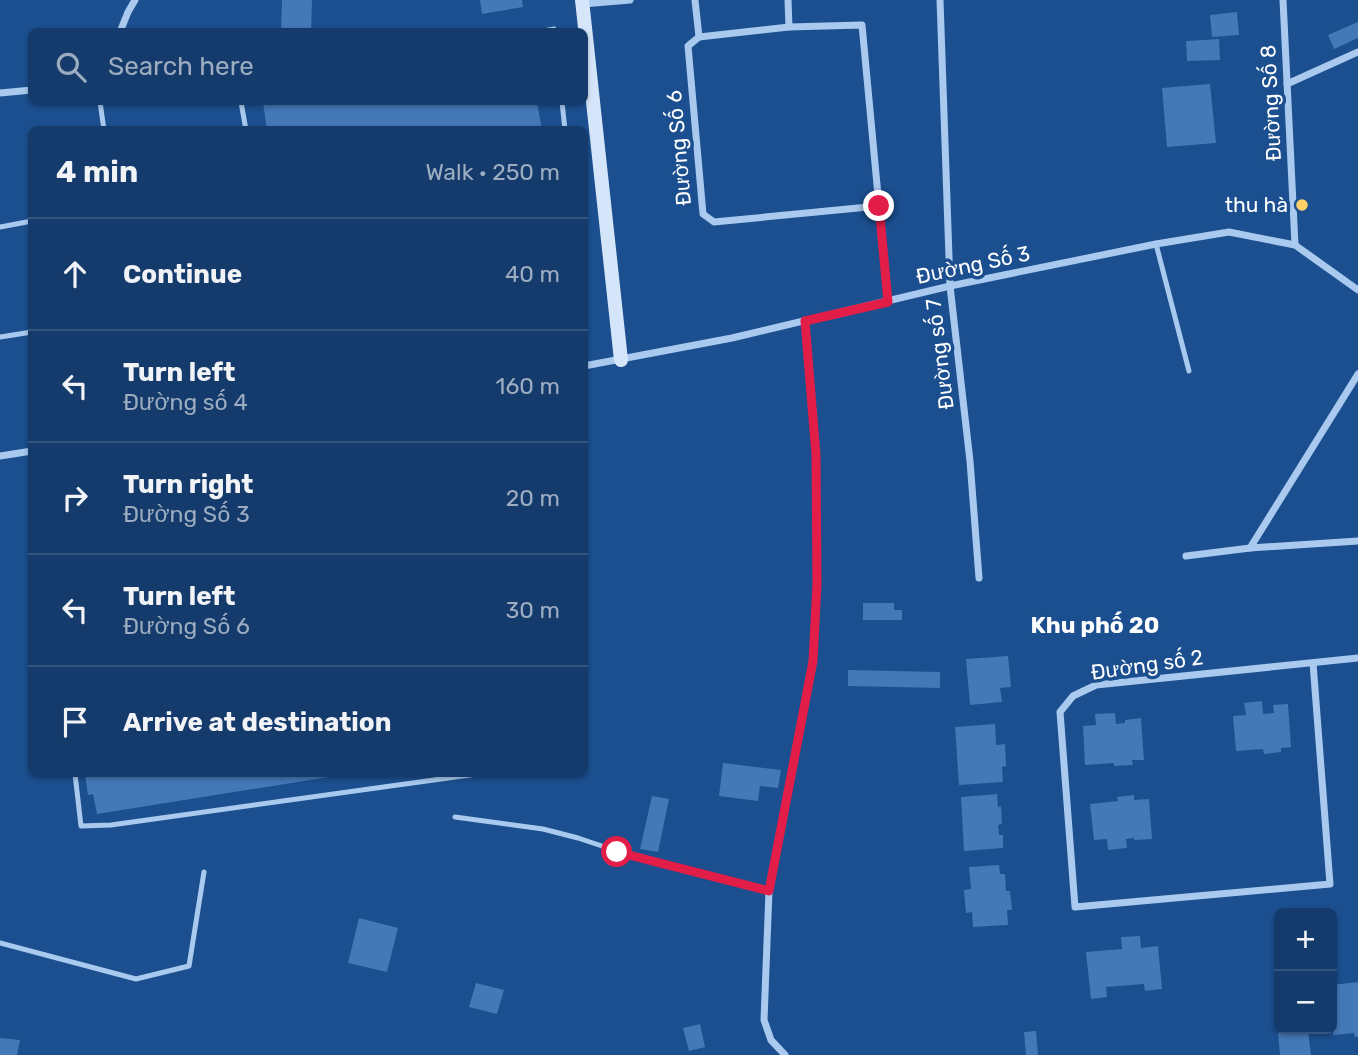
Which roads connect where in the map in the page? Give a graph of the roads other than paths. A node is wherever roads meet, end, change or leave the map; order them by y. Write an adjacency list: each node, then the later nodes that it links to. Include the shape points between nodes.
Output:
1 (135, 0): 9 (street)
2 (630, 0): 7 (street)
3 (695, 0): 11 (street)
4 (788, 0): 8 (street)
5 (940, 0): 28 (street, Đường số 7)
6 (1283, 0): 14 (street, Đường Số 8)
7 (582, 2): 10 (street)
8 (789, 27): 11 (street); 23 (street, via 862,25)
9 (122, 28)
10 (585, 28)
11 (699, 37): 23 (street, Đường Số 6, via 688,46 703,214 714,222)
12 (1358, 52): 14 (street)
13 (588, 57): 34 (street)
14 (1287, 85): 27 (street, Đường Số 8)
15 (28, 90): 16 (street)
16 (0, 93)
17 (100, 105): 20 (lane)
18 (242, 105): 21 (lane)
19 (562, 105): 22 (lane)
20 (103, 126)
21 (245, 126)
22 (565, 126)
23 (879, 206): 30 (street)
24 (28, 222): 25 (lane)
25 (0, 227)
26 (1156, 244): 27 (street, Đường Số 3, via 1229,232); 28 (street, Đường Số 3); 36 (lane)
27 (1296, 245): 29 (street, Đường Số 3)
28 (950, 286): 30 (street, Đường Số 3); 43 (street, Đường số 7)
29 (1358, 290)
30 (888, 302): 31 (street, Đường Số 3)
31 (805, 321): 34 (street, Đường Số 3); 45 (street, via 816,455)
32 (28, 333): 33 (lane)
33 (0, 337)
34 (621, 360): 35 (street, Đường Số 3)
35 (588, 365)
36 (1189, 371)
37 (1358, 374): 41 (street)
38 (28, 452): 39 (street)
39 (0, 456)
40 (1358, 541): 41 (street)
41 (1250, 548): 42 (street)
42 (1186, 556)
43 (979, 578)
44 (1358, 658): 46 (street, Đường số 2)
45 (813, 661): 51 (lane)
46 (1313, 663): 46 (street, Đường số 2, via 1096,685 1073,696 1060,712 1075,906 1330,884)
47 (75, 777): 48 (lane, via 81,825)
48 (455, 777)
49 (455, 817): 51 (lane, via 578,838)
50 (204, 873): 52 (lane, via 188,967 136,979)
51 (769, 891): 53 (street, via 764,1020 771,1040)
52 (0, 943)
53 (785, 1055)

